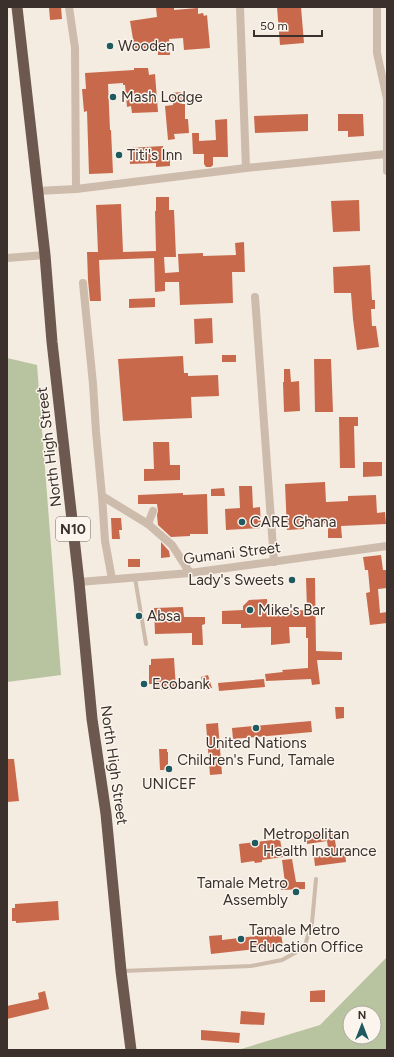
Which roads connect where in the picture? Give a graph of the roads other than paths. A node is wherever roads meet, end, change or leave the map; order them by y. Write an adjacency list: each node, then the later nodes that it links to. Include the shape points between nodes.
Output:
1 (17, 7): 10 (highway, North High Street / N10)
2 (69, 7): 9 (street, via 75,48)
3 (240, 7): 7 (street)
4 (377, 7): 5 (street, via 377,53)
5 (387, 100): 6 (street)
6 (386, 154): 7 (street); 8 (street)
7 (246, 168): 9 (street)
8 (387, 171)
9 (76, 189): 10 (street)
10 (37, 190): 11 (highway, North High Street / N10)
11 (44, 255): 12 (street); 23 (highway, North High Street / N10)
12 (7, 258)
13 (83, 283): 15 (street)
14 (255, 297): 19 (street)
15 (102, 496): 17 (street); 22 (street, via 105,541)
16 (153, 511): 17 (street)
17 (148, 524): 20 (street, via 172,545)
18 (387, 546): 19 (street, Gumani Street)
19 (274, 562): 20 (street, Gumani Street)
20 (190, 573): 21 (street, Gumani Street)
21 (135, 577): 22 (street, Gumani Street); 24 (lane)
22 (112, 579): 23 (street, Gumani Street)
23 (79, 582): 26 (highway, North High Street / N10)
24 (146, 644)
25 (316, 879): 26 (lane, via 312,923 304,948 282,960 250,966)
26 (121, 971): 27 (highway, North High Street / N10)
27 (131, 1050)

